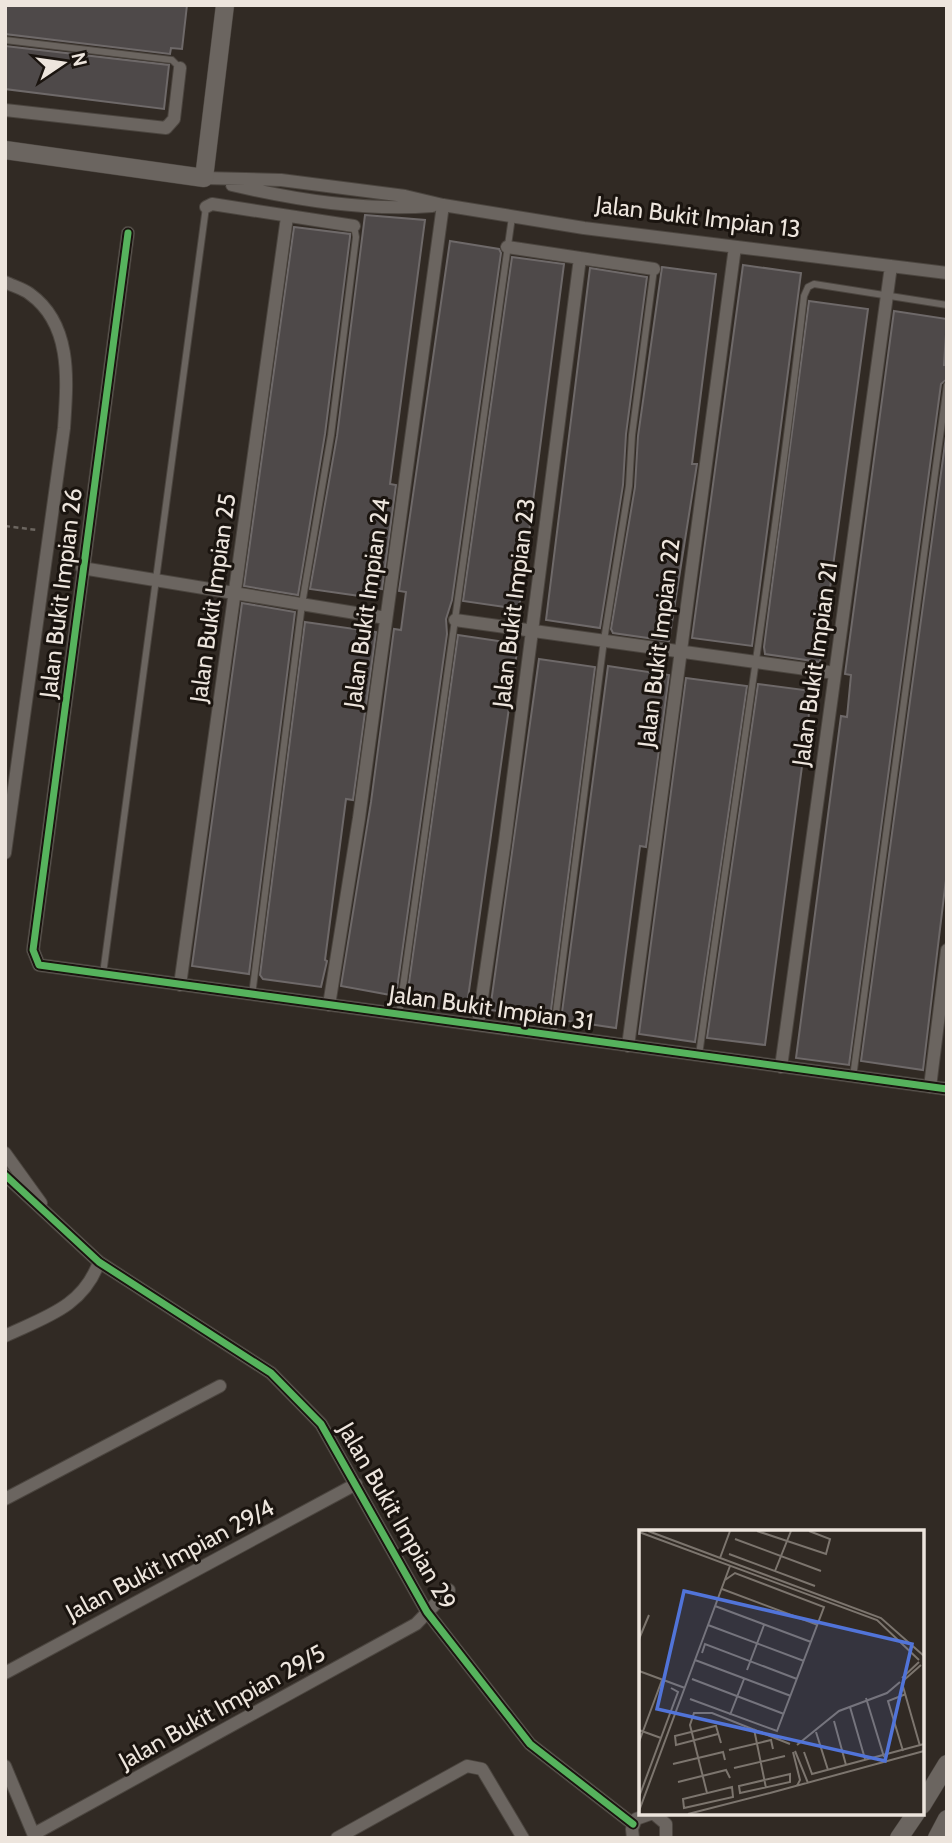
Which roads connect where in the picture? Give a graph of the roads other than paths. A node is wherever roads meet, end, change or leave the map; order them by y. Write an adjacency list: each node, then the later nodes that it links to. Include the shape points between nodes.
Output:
1 (225, 5): 6 (street)
2 (5, 40): 3 (lane, via 172,60)
3 (180, 68): 4 (street, via 174,119 166,128)
4 (5, 110)
5 (5, 150): 6 (street, Jalan Bukit Impian 13)
6 (204, 178): 7 (street, Jalan Bukit Impian 13, via 279,195 361,206)
7 (443, 205): 9 (street, Jalan Bukit Impian 13); 27 (street, Jalan Bukit Impian 24)
8 (206, 207): 10 (street, via 212,204); 24 (lane)
9 (512, 216): 13 (lane); 14 (street, Jalan Bukit Impian 13)
10 (287, 217): 11 (street); 25 (street, Jalan Bukit Impian 25)
11 (354, 226): 26 (lane, via 331,435)
12 (128, 233): 23 (street, Jalan Bukit Impian 26)
13 (507, 247): 15 (street); 28 (lane)
14 (735, 247): 16 (street, Jalan Bukit Impian 13); 31 (street, Jalan Bukit Impian 22)
15 (580, 258): 17 (street); 29 (street, Jalan Bukit Impian 23)
16 (891, 266): 18 (street, Jalan Bukit Impian 13); 20 (street, Jalan Bukit Impian 21)
17 (654, 269): 30 (lane, via 629,486)
18 (947, 273)
19 (5, 282): 34 (street, via 31,294 57,326 68,368 64,428)
20 (888, 296): 21 (lane); 32 (lane, via 814,284 804,296 784,471); 33 (street, Jalan Bukit Impian 21)
21 (947, 305)
22 (947, 385): 48 (lane)
23 (82, 568): 24 (street); 37 (street, Jalan Bukit Impian 26)
24 (157, 581): 25 (street); 38 (lane)
25 (235, 594): 26 (street); 39 (street, Jalan Bukit Impian 25)
26 (302, 604): 27 (street); 40 (lane)
27 (386, 618): 41 (street, Jalan Bukit Impian 24)
28 (455, 620): 29 (street); 42 (lane)
29 (532, 630): 30 (street); 43 (street, Jalan Bukit Impian 23)
30 (604, 640): 31 (street); 44 (lane)
31 (679, 650): 32 (street); 45 (street, Jalan Bukit Impian 22)
32 (754, 661): 33 (street); 46 (lane)
33 (835, 673): 47 (street, Jalan Bukit Impian 21)
34 (10, 783): 35 (street)
35 (5, 853)
36 (947, 950): 49 (street)
37 (34, 958): 38 (street, Jalan Bukit Impian 31, via 46,967)
38 (103, 975): 39 (street, Jalan Bukit Impian 31)
39 (180, 985): 40 (street, Jalan Bukit Impian 31)
40 (251, 995): 41 (street, Jalan Bukit Impian 31)
41 (329, 1005): 42 (street, Jalan Bukit Impian 31)
42 (399, 1015): 43 (street, Jalan Bukit Impian 31)
43 (478, 1025): 44 (street, Jalan Bukit Impian 31)
44 (553, 1036): 45 (street, Jalan Bukit Impian 31)
45 (628, 1046): 46 (street, Jalan Bukit Impian 31)
46 (699, 1055): 47 (street, Jalan Bukit Impian 31)
47 (781, 1067): 48 (street, Jalan Bukit Impian 31)
48 (853, 1077): 49 (street, Jalan Bukit Impian 31)
49 (930, 1087): 50 (street, Jalan Bukit Impian 31)
50 (947, 1089)
51 (5, 1153): 53 (street, Jalan Bukit Impian 29)
52 (5, 1175): 53 (street, Jalan Bukit Impian 29)
53 (51, 1218): 54 (street, Jalan Bukit Impian 29)
54 (99, 1262): 55 (street, via 93,1278 71,1304); 57 (street, Jalan Bukit Impian 29, via 271,1373 321,1424)
55 (5, 1336)
56 (220, 1386): 58 (street)
57 (356, 1484): 60 (street, Jalan Bukit Impian 29); 61 (street, Jalan Bukit Impian 29/4)
58 (5, 1499)
59 (449, 1590): 60 (street, Jalan Bukit Impian 29/5)
60 (427, 1612): 69 (street, Jalan Bukit Impian 29, via 530,1744); 71 (street, Jalan Bukit Impian 29/5, via 416,1624)
61 (5, 1674)
62 (947, 1764): 64 (street)
63 (5, 1766): 71 (street)
64 (924, 1802)
65 (641, 1815): 69 (street)
66 (656, 1815): 70 (street)
67 (915, 1815): 75 (street)
68 (947, 1819): 76 (street)
69 (633, 1824): 74 (street)
70 (670, 1835)
71 (34, 1836)
72 (337, 1838): 73 (street, via 467,1766 475,1766 482,1769)
73 (523, 1838)
74 (633, 1838)
75 (900, 1838)
76 (937, 1838)

